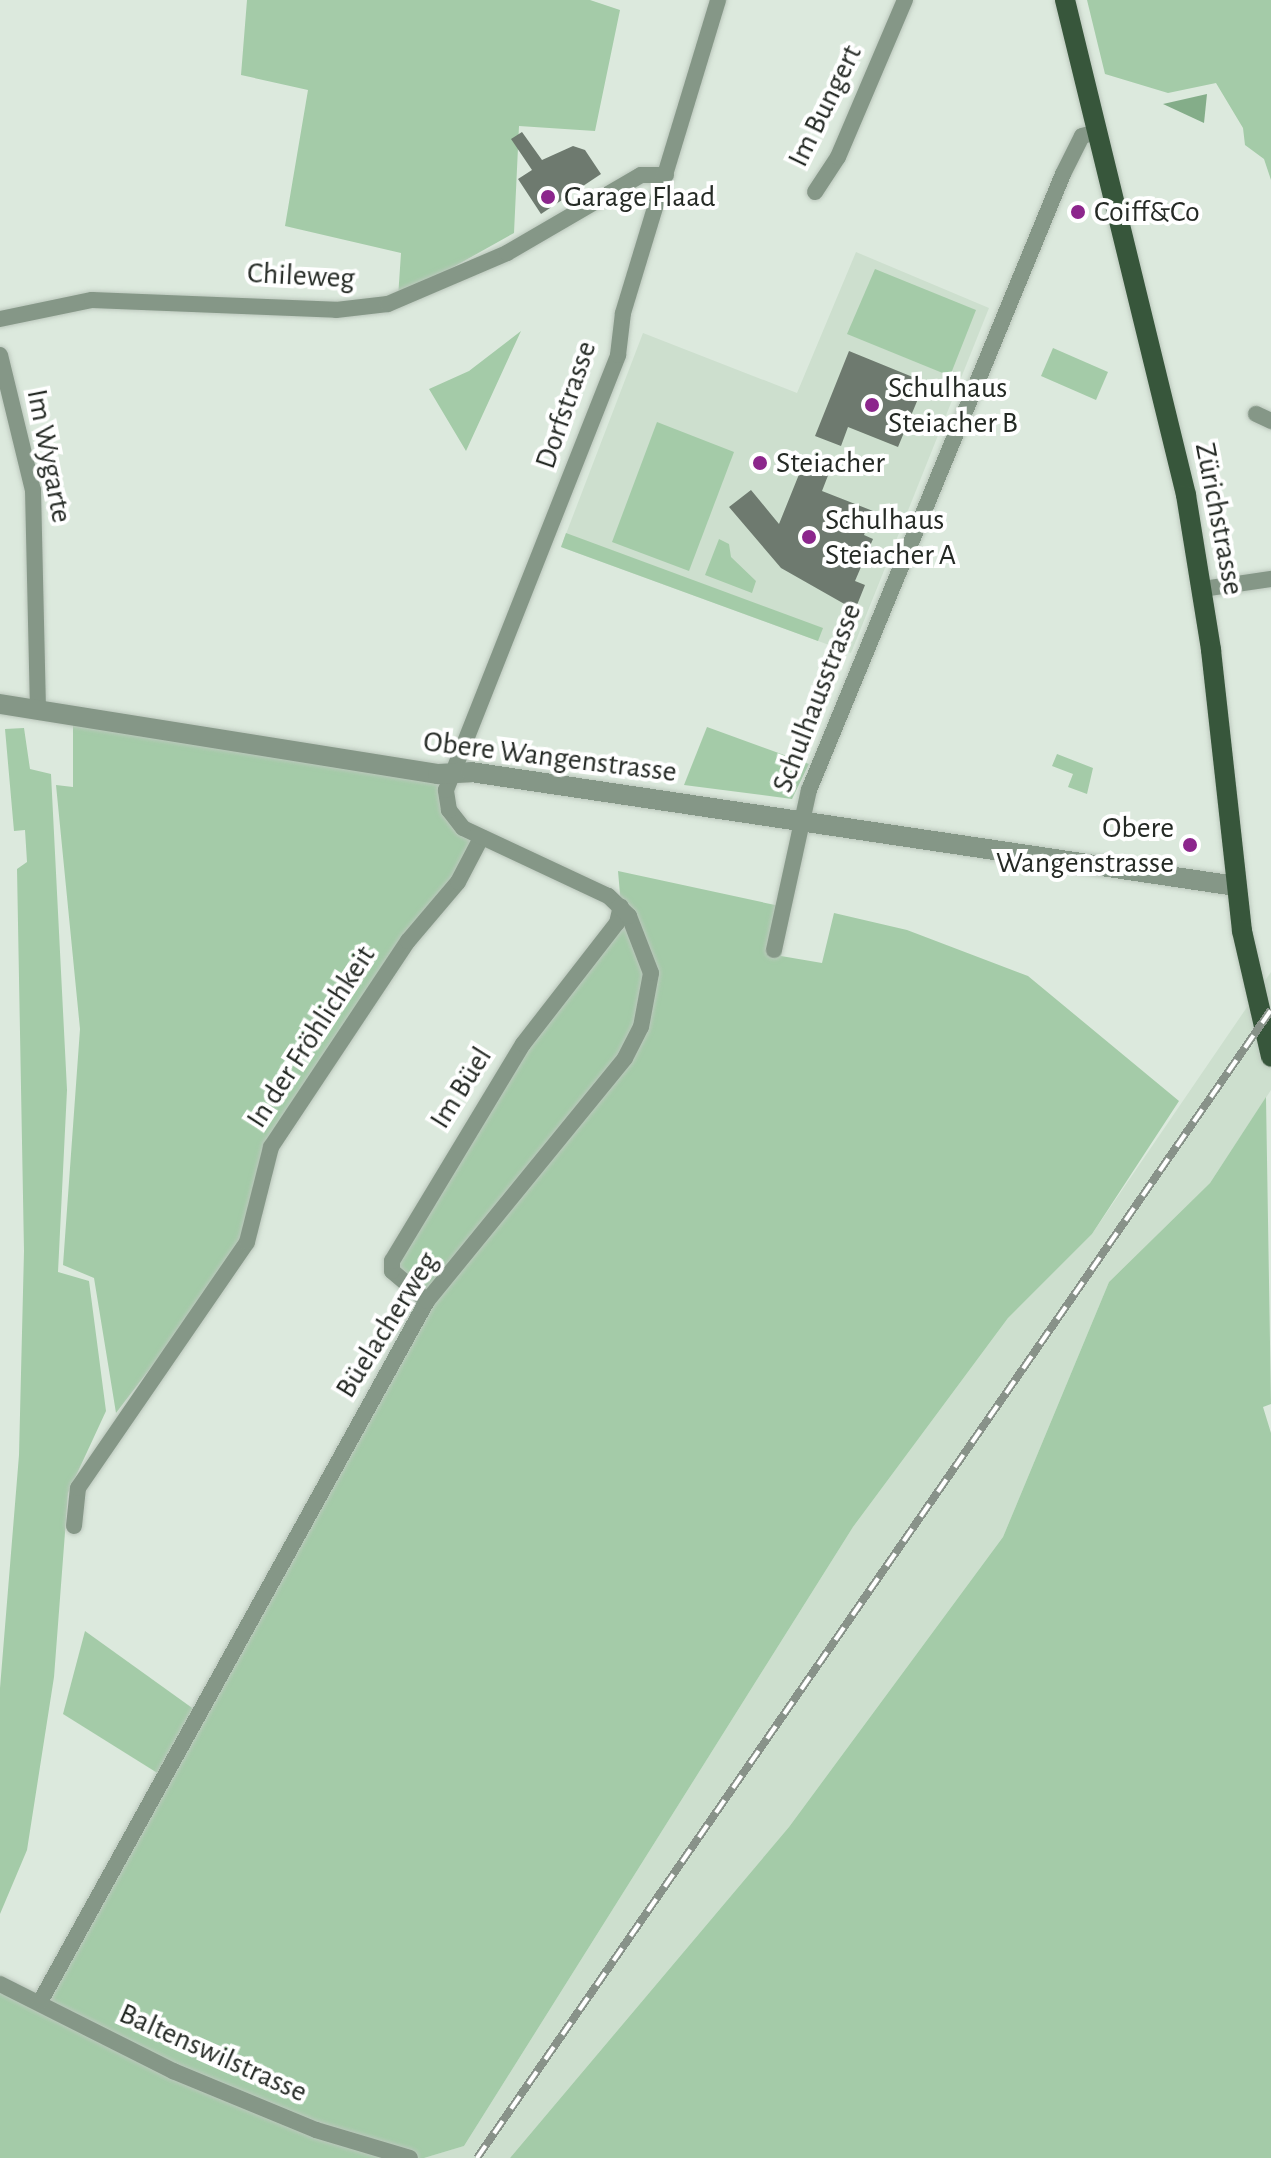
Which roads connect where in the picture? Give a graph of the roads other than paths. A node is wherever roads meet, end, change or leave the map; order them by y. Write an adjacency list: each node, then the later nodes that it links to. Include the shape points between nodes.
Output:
1 (718, 0): 5 (street, Dorfstrasse)
2 (905, 0): 6 (street, Im Bungert, via 838,157)
3 (1065, 0): 4 (main road, Zürichstrasse)
4 (1097, 132): 10 (main road, Zürichstrasse, via 1134,267); 14 (street, Schulhausstrasse, via 1082,136 1063,174)
5 (666, 175): 7 (street, Chileweg, via 641,175 507,253 388,304 336,310 92,300); 13 (street, Dorfstrasse, via 623,313 618,355)
6 (815, 192)
7 (0, 319)
8 (0, 355): 12 (street, Im Wygarte, via 33,490)
9 (1271, 579): 10 (street)
10 (1203, 589): 16 (main road, Zürichstrasse)
11 (5, 704): 12 (street, Obere Wangenstrasse)
12 (38, 711): 13 (street, Obere Wangenstrasse)
13 (452, 772): 14 (street, Obere Wangenstrasse); 15 (street, via 449,810)
14 (799, 822): 16 (street, Obere Wangenstrasse); 18 (street, Schulhausstrasse)
15 (481, 838): 17 (street); 21 (street, In der Fröhlichkeit, via 458,882 408,941 271,1147 247,1242 78,1488)
16 (1236, 886): 19 (main road, Zürichstrasse)
17 (621, 906): 20 (street, Büelacherweg, via 646,949 651,973 641,1027 625,1058); 20 (street, Im Büel, via 617,923 516,1054 392,1261 392,1271)
18 (774, 950)
19 (1271, 1057)
20 (427, 1301): 23 (street, Büelacherweg)
21 (74, 1526)
22 (0, 1984): 23 (street, Baltenswilstrasse)
23 (40, 2002): 24 (street, Baltenswilstrasse, via 187,2077 316,2130)
24 (410, 2158)

